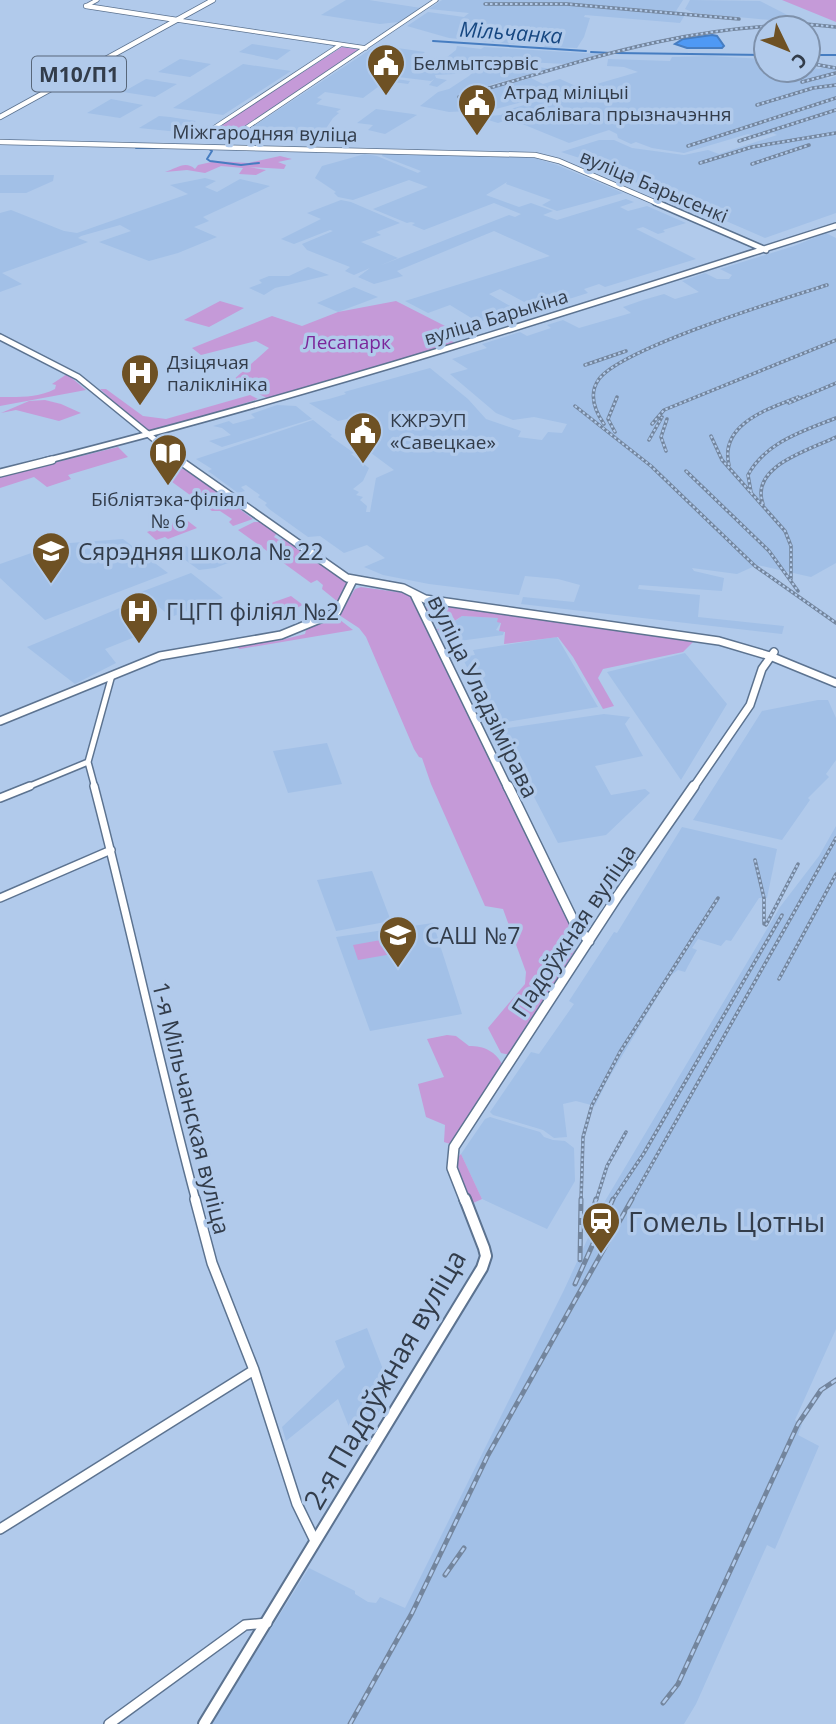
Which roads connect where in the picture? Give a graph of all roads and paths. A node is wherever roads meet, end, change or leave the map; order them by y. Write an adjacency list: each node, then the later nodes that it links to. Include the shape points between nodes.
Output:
1 (97, 0): 4 (street)
2 (213, 0): 5 (main road, М10/П1)
3 (436, 0): 7 (street)
4 (86, 6): 5 (main road)
5 (177, 20): 6 (street); 8 (main road, М10/П1)
6 (340, 45): 7 (street); 9 (street, via 203,135)
7 (366, 48): 9 (street)
8 (0, 117)
9 (231, 139): 11 (street)
10 (0, 142): 11 (main road, Міжгародняя вуліца)
11 (227, 146): 12 (main road, Міжгародняя вуліца)
12 (529, 154): 14 (main road, вуліца Барысенкі, via 559,161)
13 (836, 226): 14 (main road, вуліца Барыкіна)
14 (766, 250): 16 (main road, вуліца Барыкіна)
15 (0, 337): 16 (main road, вуліца Уладзімірава, via 71,373)
16 (149, 437): 17 (main road, вуліца Барыкіна); 18 (main road, вуліца Уладзімірава)
17 (0, 473)
18 (353, 580): 19 (main road, вуліца Уладзімірава); 23 (main road, via 337,612 288,634 171,654)
19 (414, 593): 20 (main road); 21 (main road, вуліца Уладзімірава); 22 (main road, via 722,637)
20 (431, 599): 21 (main road); 22 (main road, via 689,635)
21 (419, 605): 30 (main road, вуліца Уладзімірава, via 575,924)
22 (772, 654): 24 (main road); 30 (main road, Падоўжная вуліца, via 750,705)
23 (112, 674): 25 (main road); 26 (street, 1-я Мільчанская вуліца)
24 (836, 680)
25 (0, 721)
26 (88, 762): 27 (street); 28 (street, 1-я Мільчанская вуліца)
27 (0, 798)
28 (111, 850): 29 (street); 32 (street, 1-я Мільчанская вуліца, via 201,1224)
29 (0, 898)
30 (589, 941): 31 (main road, Падоўжная вуліца, via 454,1147 452,1168)
31 (481, 1238): 34 (main road, 2-я Падоўжная вуліца, via 486,1256 482,1268)
32 (254, 1370): 33 (street); 34 (street, 1-я Мільчанская вуліца, via 297,1504)
33 (0, 1529)
34 (315, 1541): 35 (main road, 2-я Падоўжная вуліца)
35 (267, 1623): 36 (street, via 245,1625); 37 (main road, 2-я Падоўжная вуліца)
36 (109, 1724)
37 (204, 1724)

